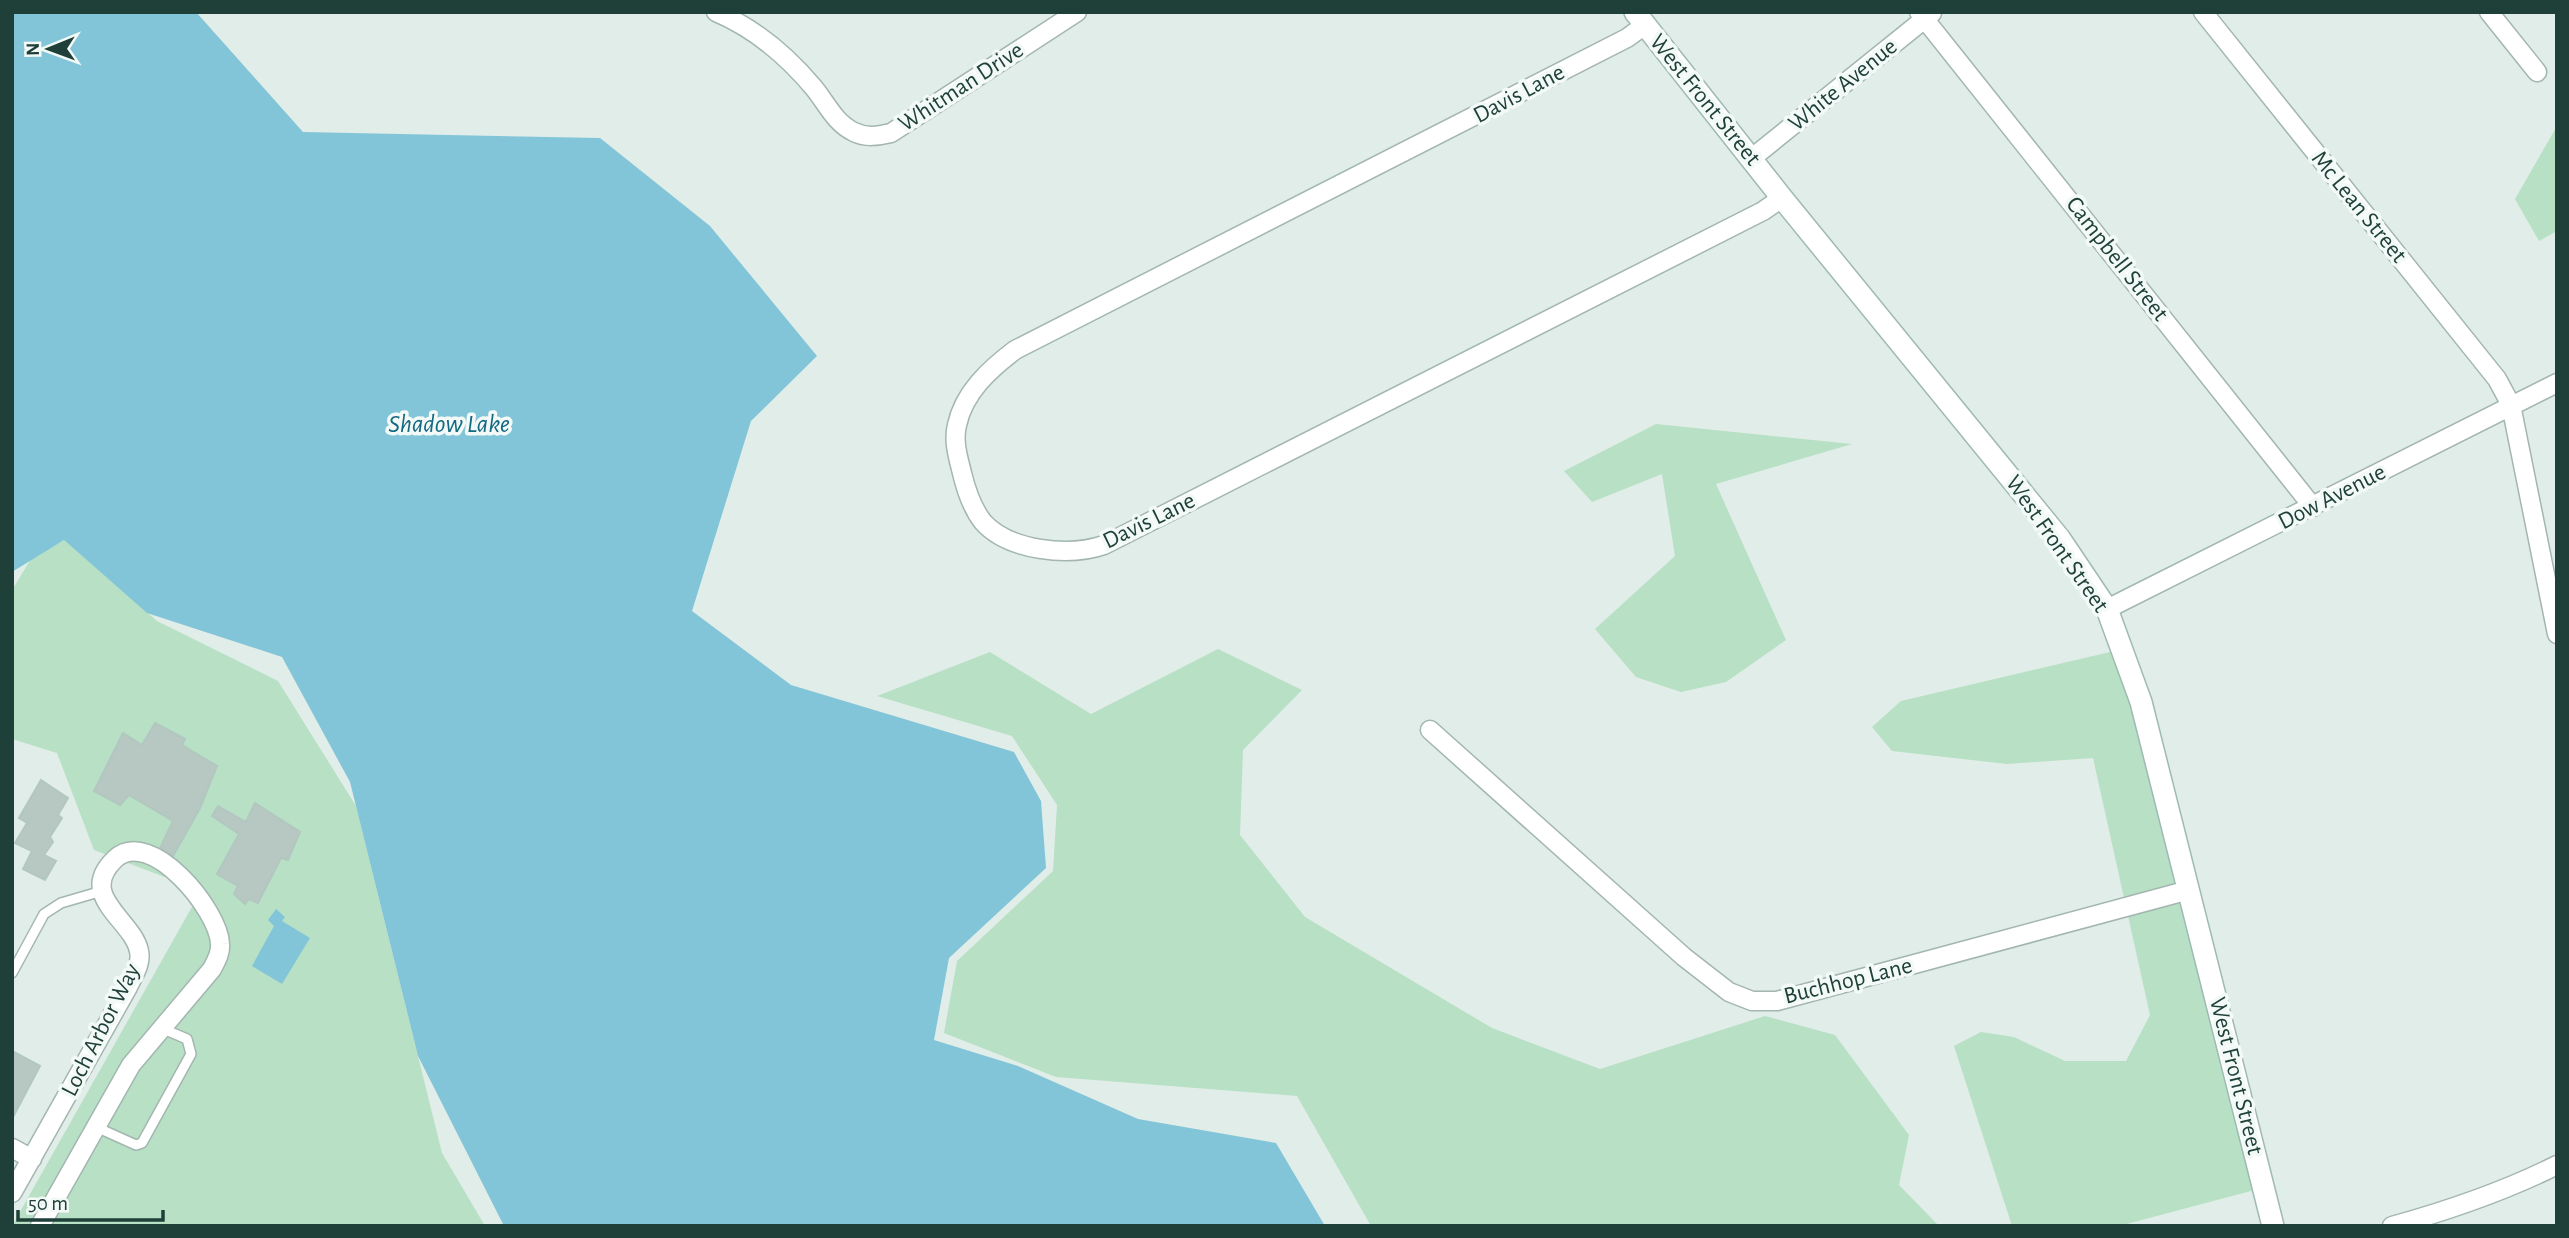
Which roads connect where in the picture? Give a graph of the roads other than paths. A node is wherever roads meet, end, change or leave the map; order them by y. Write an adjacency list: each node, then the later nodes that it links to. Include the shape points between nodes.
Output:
1 (716, 12): 2 (street, Whitman Drive, via 783,56 813,86 836,120 853,132 878,136 891,133)
2 (1077, 12)
3 (2203, 12): 11 (street, Mc Lean Street, via 2497,379)
4 (2489, 12): 7 (street)
5 (1926, 15): 8 (street, White Avenue); 12 (street, Campbell Street)
6 (1640, 18): 8 (street, West Front Street); 9 (street, Davis Lane, via 1627,38 1015,350 978,383 957,424 956,443 966,488 984,522 1016,541 1049,551 1079,552 1104,545)
7 (2537, 72)
8 (1752, 158): 9 (street, West Front Street)
9 (1782, 198): 13 (street, West Front Street, via 2060,539)
10 (2557, 383): 11 (street, Dow Avenue)
11 (2511, 405): 12 (street, Dow Avenue); 14 (street, Mc Lean Street)
12 (2313, 507): 13 (street, Dow Avenue)
13 (2107, 609): 16 (street, West Front Street, via 2141,702)
14 (2557, 634)
15 (1430, 730): 16 (street, Buchhop Lane, via 1685,957 1729,992 1752,1000 1777,1001)
16 (2189, 890): 26 (street, West Front Street)
17 (102, 891): 18 (lane, via 61,903 44,914); 19 (street, Loch Arbor Way, via 103,878 117,857 141,852 170,867 217,925 221,946 212,969); 22 (street, Loch Arbor Way, via 136,942 139,962)
18 (12, 973)
19 (161, 1028): 20 (street, Loch Arbor Way, via 131,1065); 20 (lane, via 187,1039 191,1054 142,1143 120,1140)
20 (96, 1127): 25 (street, Loch Arbor Way)
21 (12, 1148): 22 (street)
22 (32, 1159): 24 (street, Loch Arbor Way)
23 (2557, 1166): 27 (street, via 2510,1189)
24 (12, 1193)
25 (40, 1226)
26 (2273, 1226)
27 (2392, 1226)

